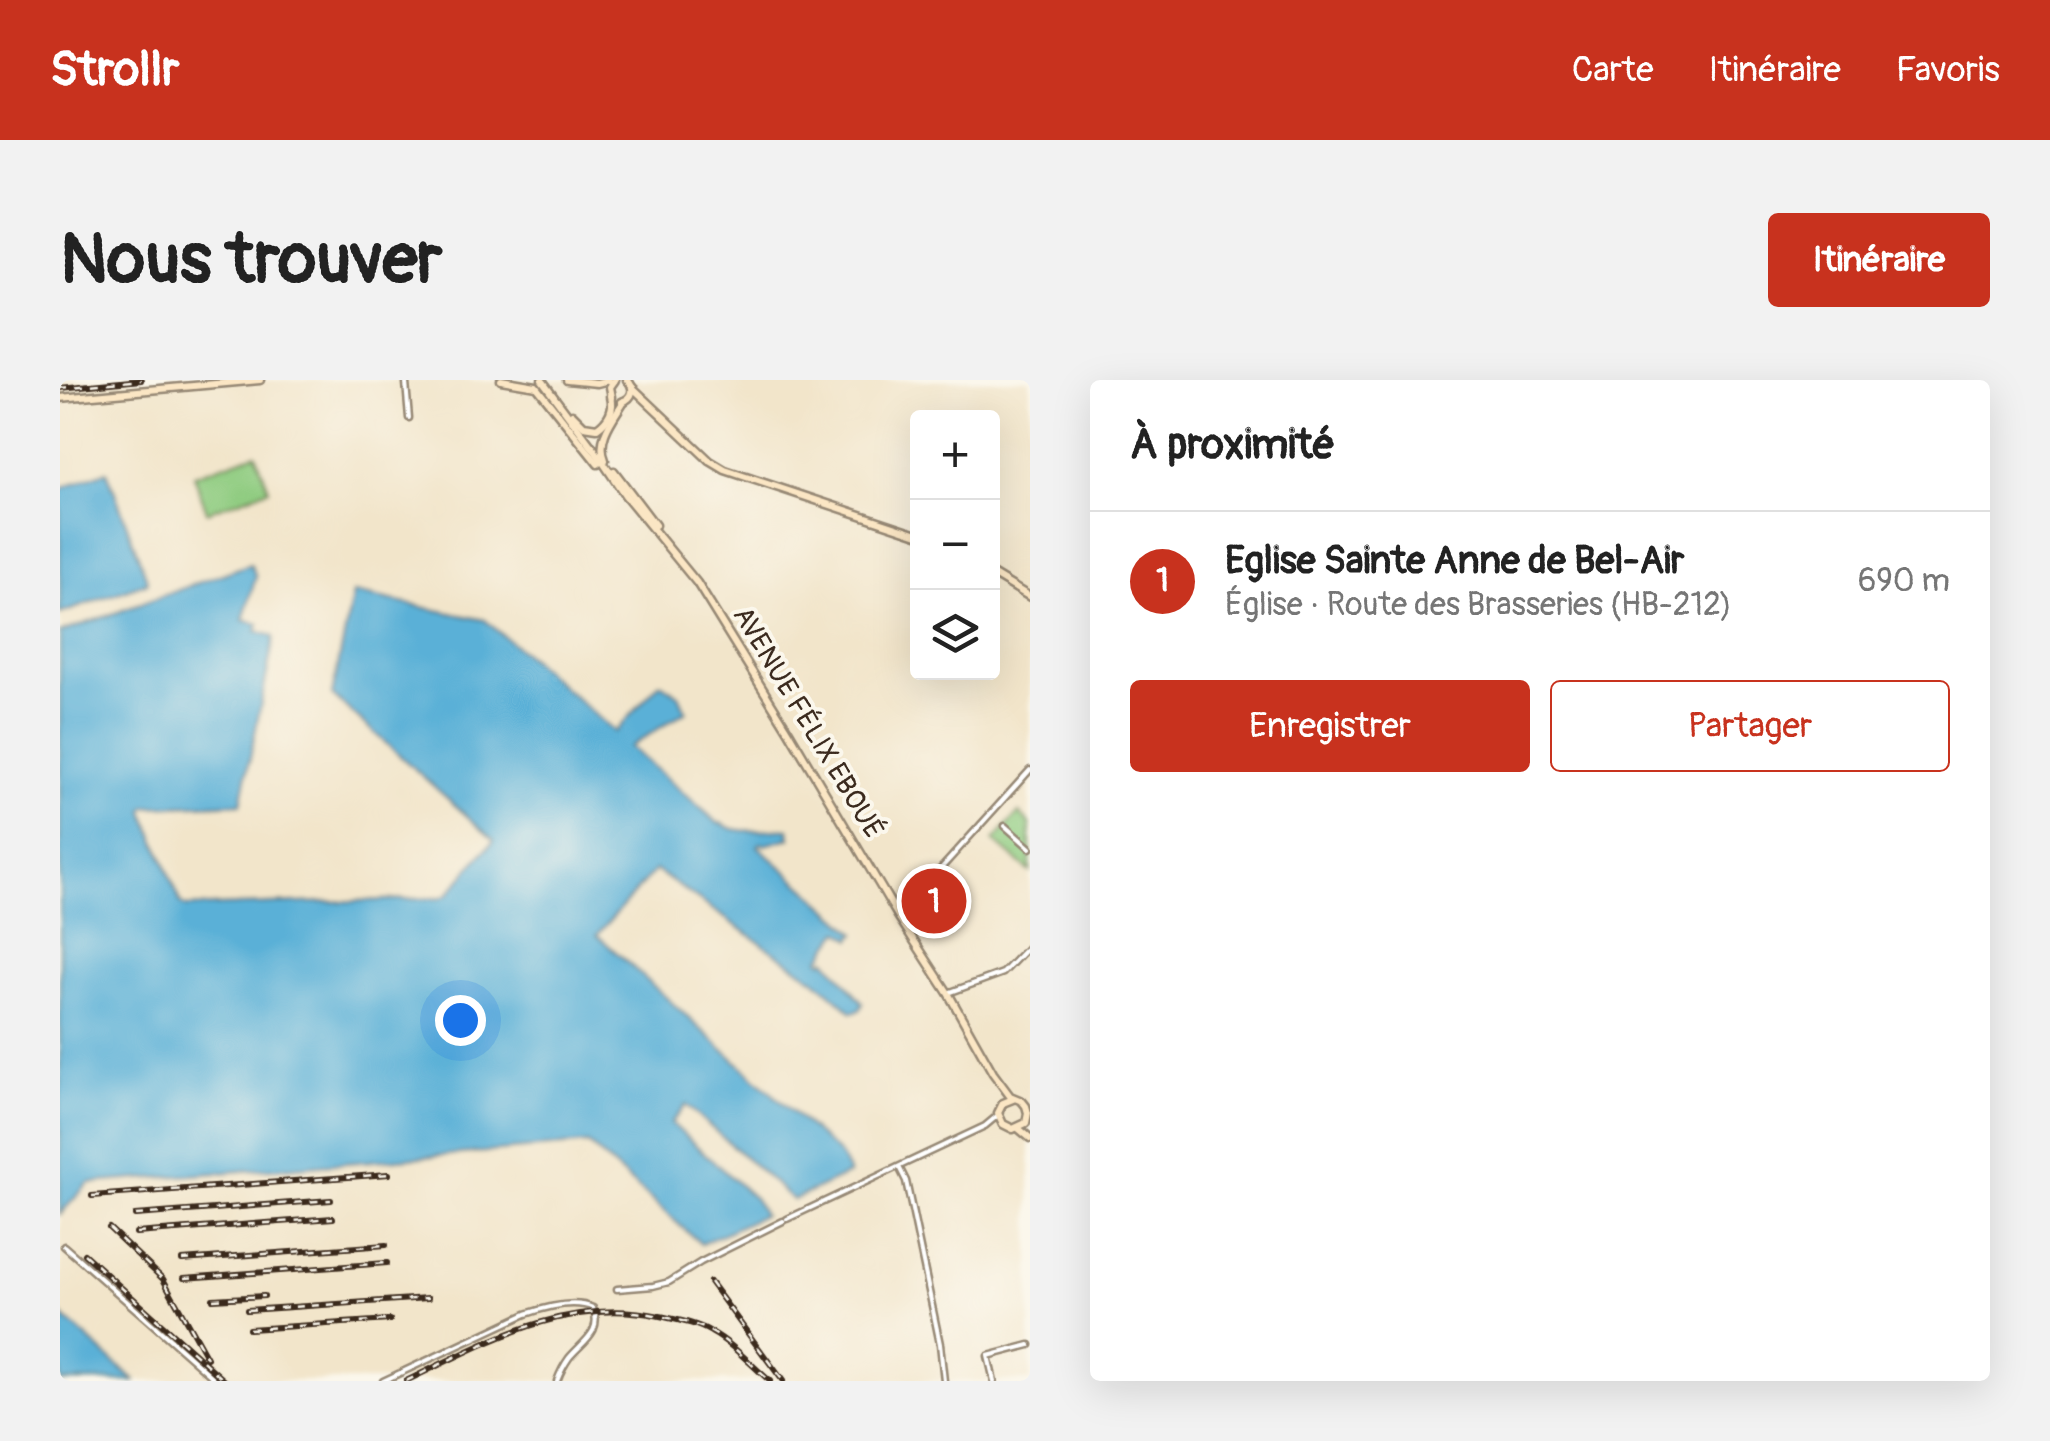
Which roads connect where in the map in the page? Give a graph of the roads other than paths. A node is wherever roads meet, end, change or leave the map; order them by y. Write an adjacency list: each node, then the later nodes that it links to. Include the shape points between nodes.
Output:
1 (260, 380): 10 (street)
2 (502, 380): 5 (street)
3 (567, 380): 7 (street)
4 (612, 380): 7 (street); 9 (street)
5 (538, 382): 14 (street, AVENUE FÉLIX EBOUÉ); 19 (street)
6 (406, 383): 13 (street)
7 (597, 383): 9 (street)
8 (630, 383): 11 (street); 12 (street)
9 (610, 394): 12 (street); 15 (street, via 612,412)
10 (60, 398)
11 (646, 398): 12 (street); 20 (street, via 725,470)
12 (626, 400): 16 (street)
13 (409, 418)
14 (579, 426): 15 (street); 17 (street, AVENUE FÉLIX EBOUÉ)
15 (596, 428): 16 (street)
16 (602, 439): 17 (street); 18 (street)
17 (590, 444): 18 (street, AVENUE FÉLIX EBOUÉ); 19 (street, AVENUE FÉLIX EBOUÉ)
18 (606, 461): 21 (street, AVENUE FÉLIX EBOUÉ)
19 (625, 495): 21 (street, AVENUE FÉLIX EBOUÉ)
20 (910, 531)
21 (666, 542): 27 (street, AVENUE FÉLIX EBOUÉ)
22 (1000, 579): 23 (street)
23 (1030, 597)
24 (1030, 770): 27 (street)
25 (1005, 826): 26 (street)
26 (1030, 848)
27 (898, 916): 29 (street, AVENUE FÉLIX EBOUÉ)
28 (1030, 945): 29 (street, via 1003,973)
29 (948, 993): 30 (street, AVENUE FÉLIX EBOUÉ)
30 (1001, 1084): 31 (street); 32 (street)
31 (1022, 1100): 32 (street); 34 (street)
32 (1004, 1103): 33 (street)
33 (998, 1113): 35 (street); 36 (street)
34 (1029, 1117): 37 (street)
35 (985, 1126): 36 (street); 39 (street)
36 (1005, 1126): 37 (street)
37 (1018, 1128): 38 (street)
38 (1030, 1138)
39 (899, 1167): 41 (street, via 669,1282); 46 (street)
40 (64, 1246): 43 (street)
41 (617, 1289)
42 (1030, 1345): 47 (street, via 988,1356)
43 (217, 1381)
44 (382, 1381): 45 (street, via 540,1309 594,1308 594,1332)
45 (556, 1381)
46 (944, 1381)
47 (994, 1381)

